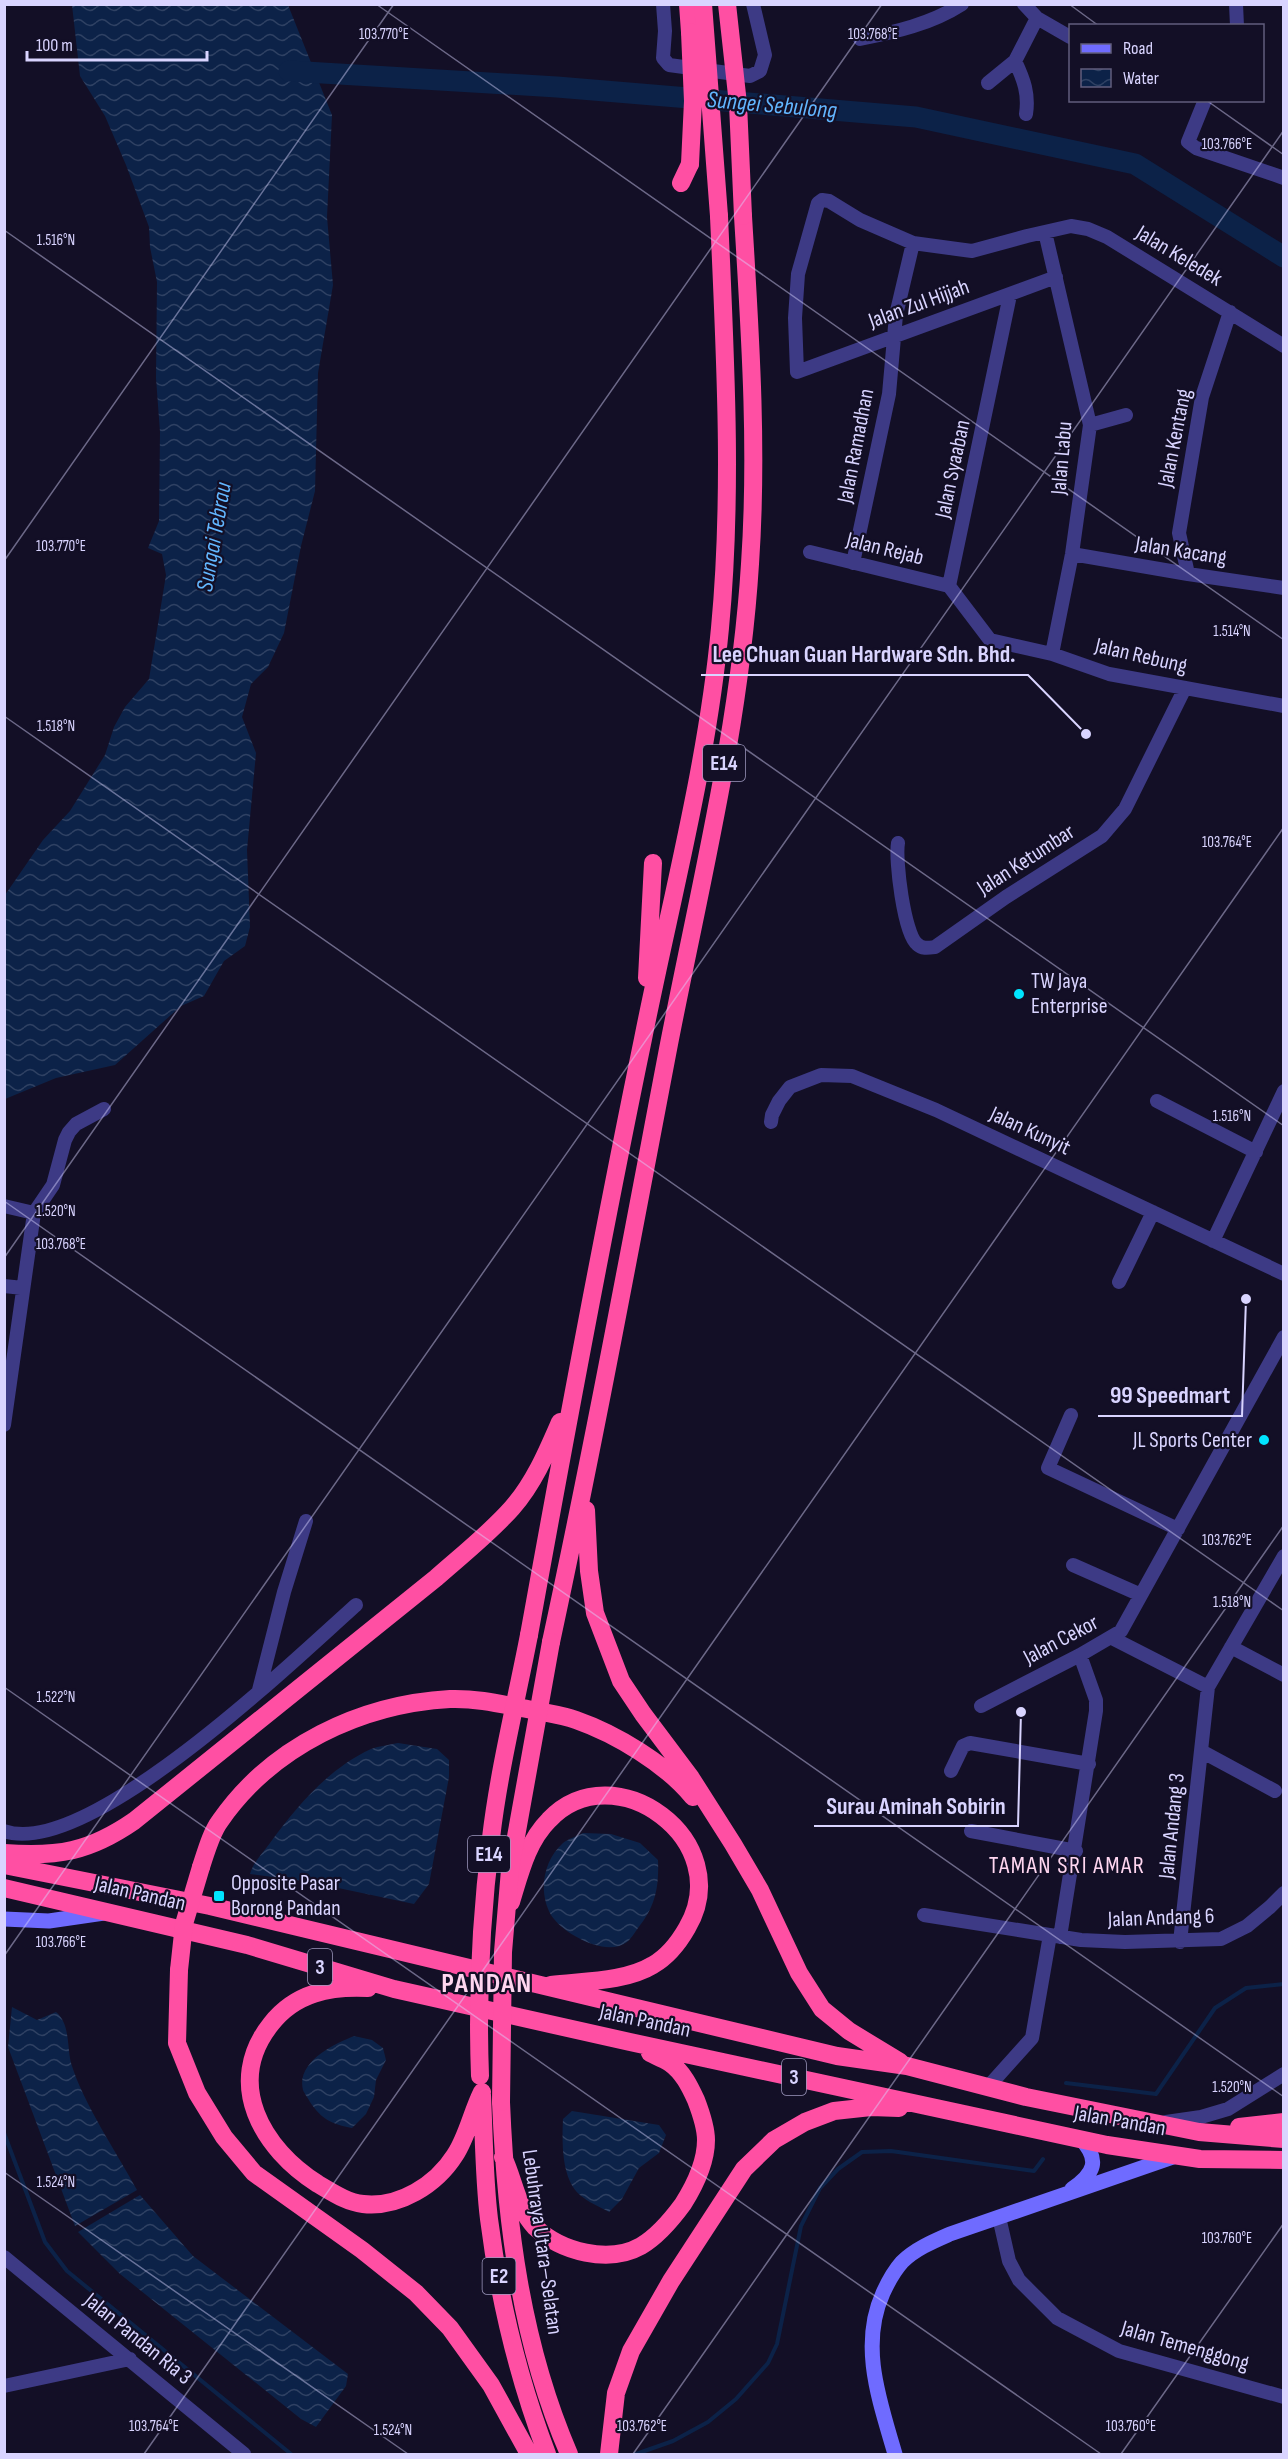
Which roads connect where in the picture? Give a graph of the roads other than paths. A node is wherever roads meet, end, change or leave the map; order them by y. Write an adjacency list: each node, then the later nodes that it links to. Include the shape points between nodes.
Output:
1 (663, 4): 5 (street, via 663,58 669,65 750,76 760,71 765,55)
2 (688, 4): 18 (highway, bridge, via 693,101 690,164)
3 (703, 4): 40 (highway, E14, bridge, via 727,391 725,559 720,629 692,810)
4 (727, 4): 58 (highway, E14, bridge, via 738,104 753,398 751,552 744,638 715,817)
5 (753, 4)
6 (962, 4): 12 (street, via 901,31)
7 (1024, 4): 9 (street)
8 (1236, 4): 10 (street)
9 (1037, 18): 11 (street); 13 (street)
10 (1237, 24)
11 (1069, 36)
12 (860, 39)
13 (1016, 61): 14 (street); 16 (street, via 1028,99)
14 (988, 83)
15 (1203, 102): 17 (street, via 1188,142)
16 (1026, 114)
17 (1284, 178)
18 (681, 183)
19 (1046, 232): 20 (street, Jalan Keledek, via 972,251); 21 (street, Jalan Labu); 23 (street, Jalan Keledek, via 1071,226 1107,237)
20 (913, 243): 24 (street, Jalan Ramadhan); 26 (street, Jalan Keledek, via 860,220 829,201 818,203 798,274)
21 (1056, 277): 22 (street, Jalan Zul Hijjah); 28 (street, Jalan Labu)
22 (1010, 295): 24 (street, Jalan Zul Hijjah); 33 (street, Jalan Syaaban)
23 (1230, 312): 25 (street, Jalan Keledek); 32 (street, Jalan Kentang, via 1202,397 1179,533)
24 (894, 336): 26 (street, Jalan Zul Hijjah); 31 (street, Jalan Ramadhan, via 889,394)
25 (1284, 346)
26 (798, 372)
27 (1126, 415): 28 (street)
28 (1090, 425): 30 (street, Jalan Labu)
29 (810, 552): 31 (street, Jalan Rejab)
30 (1072, 554): 32 (street, Jalan Kacang); 35 (street, Jalan Labu)
31 (853, 563): 33 (street, Jalan Rejab)
32 (1188, 574): 34 (street, Jalan Kacang)
33 (950, 586): 35 (street, Jalan Rebung, via 990,640)
34 (1284, 588)
35 (1052, 654): 36 (street, Jalan Rebung, via 1109,674)
36 (1185, 688): 37 (street, Jalan Rebung); 38 (street, Jalan Ketumbar, via 1125,809 1102,836 934,947 917,944 907,925)
37 (1284, 706)
38 (898, 843)
39 (653, 863): 40 (highway)
40 (644, 1034): 55 (highway, E14)
41 (1284, 1091): 45 (street)
42 (1157, 1101): 45 (street)
43 (104, 1109): 48 (street, via 69,1132 53,1185)
44 (771, 1122): 47 (street, Jalan Kunyit, via 790,1087 821,1075 852,1077 936,1110)
45 (1256, 1152): 49 (street)
46 (4, 1206): 48 (street)
47 (1153, 1212): 49 (street, Jalan Kunyit); 51 (street)
48 (34, 1213): 53 (street)
49 (1213, 1241): 50 (street, Jalan Kunyit)
50 (1284, 1274)
51 (1119, 1282)
52 (4, 1286): 53 (street)
53 (23, 1288): 57 (street)
54 (1284, 1337): 60 (street, Jalan Cekor)
55 (572, 1396): 80 (highway, via 543,1460 512,1508 436,1578 168,1795 116,1834 85,1848 39,1855); 95 (highway, E14, bridge, via 491,1837 480,1952)
56 (1071, 1415): 60 (street, via 1048,1468)
57 (4, 1425)
58 (585, 1484): 78 (highway, via 589,1572 595,1613 608,1650 621,1681); 87 (highway, E14, bridge, via 515,1833)
59 (306, 1521): 70 (street)
60 (1178, 1529): 63 (street, Jalan Cekor)
61 (1284, 1556): 66 (street, Jalan Andang 3)
62 (1073, 1565): 63 (street)
63 (1141, 1595): 65 (street, Jalan Cekor, via 1121,1631)
64 (356, 1605): 70 (street)
65 (1112, 1638): 67 (street, Jalan Cekor); 69 (street)
66 (1231, 1647): 68 (street); 69 (street, Jalan Andang 3)
67 (1080, 1655): 71 (street, Jalan Cekor); 73 (street, via 1096,1700)
68 (1284, 1675)
69 (1208, 1687): 72 (street, Jalan Andang 3)
70 (259, 1690): 76 (street, via 156,1774 104,1806 45,1831)
71 (981, 1706)
72 (1201, 1751): 75 (street, Jalan Andang 3); 89 (street, Jalan Andang 3)
73 (1089, 1764): 74 (street, via 970,1743 963,1746); 79 (street)
74 (951, 1771)
75 (1275, 1791)
76 (4, 1831)
77 (971, 1831): 79 (street)
78 (733, 1844): 93 (highway, via 822,2008 849,2031); 115 (highway, bridge, via 674,1777 608,1733 562,1716 484,1701 451,1699 397,1705 368,1714 293,1749 253,1782 219,1822 201,1867 184,1924 177,2043 197,2093 224,2137 254,2173 362,2250 416,2293 450,2328 491,2385)
79 (1076, 1851): 88 (street)
80 (4, 1853)
81 (4, 1865): 90 (highway, Jalan Pandan / 3, via 210,1906)
82 (4, 1888): 84 (highway, Jalan Pandan / 3)
83 (1284, 1893): 89 (street, Jalan Andang 6, via 1247,1926 1221,1940)
84 (110, 1912): 86 (street, via 49,1921); 91 (highway, Jalan Pandan / 3, via 247,1945)
85 (924, 1915): 88 (street, Jalan Andang 6)
86 (4, 1918)
87 (507, 1918): 90 (highway, bridge, via 524,1861 537,1835 562,1809 591,1798 625,1798 659,1813 675,1827 696,1863 699,1901 693,1918 681,1938 654,1964 622,1976); 104 (highway, Lebuhraya Utara–Selatan / E2, bridge, via 503,1952)
88 (1055, 1936): 89 (street, Jalan Andang 6); 96 (street, via 1032,2038)
89 (1180, 1942)
90 (539, 1986): 93 (highway, Jalan Pandan / 3, via 837,2056)
91 (394, 1989): 92 (highway, Jalan Pandan / 3); 95 (highway, via 347,1987 317,1992 299,1998 281,2011 265,2031 251,2067 252,2105 266,2137 290,2164 339,2196 363,2204 395,2202 429,2182 456,2154)
92 (630, 2042): 97 (highway, Jalan Pandan / 3); 104 (highway, via 671,2064 684,2077 702,2115 706,2140 700,2173 676,2214 655,2236 624,2253 582,2252 563,2245 544,2234 528,2217)
93 (907, 2066): 96 (highway, Jalan Pandan / 3)
94 (1284, 2074): 99 (street, via 1228,2109)
95 (481, 2084): 116 (highway, Lebuhraya Utara–Selatan / E2, via 489,2219 504,2304 533,2418)
96 (988, 2087): 99 (highway, Jalan Pandan / 3)
97 (958, 2111): 101 (highway, Jalan Pandan / 3); 118 (highway, via 871,2107 834,2111 774,2140 744,2169 631,2351 616,2393)
98 (1284, 2122): 100 (highway)
99 (1158, 2123): 100 (highway, Jalan Pandan / 3)
100 (1199, 2132): 102 (highway, Jalan Pandan / 3)
101 (1081, 2139): 103 (highway, Jalan Pandan / 3); 108 (street, via 1091,2151 1091,2171)
102 (1284, 2139)
103 (1179, 2155): 105 (highway, Jalan Pandan / 3); 108 (street)
104 (503, 2157): 117 (highway, Lebuhraya Utara–Selatan / E2, via 522,2303 554,2418)
105 (1200, 2159): 106 (highway, Jalan Pandan / 3); 107 (highway, via 1248,2168)
106 (1284, 2160)
107 (1284, 2169)
108 (1062, 2196): 109 (street)
109 (999, 2217): 113 (street, Jalan Temenggong, via 1009,2261 1019,2280 1057,2318 1119,2351); 119 (street, via 950,2234 903,2261 875,2312 871,2341 875,2383)
110 (4, 2257): 111 (street, Jalan Pandan Ria 3)
111 (130, 2359): 112 (street); 114 (street, Jalan Pandan Ria 3)
112 (4, 2386)
113 (1284, 2397)
114 (244, 2454)
115 (529, 2454)
116 (547, 2454)
117 (569, 2454)
118 (609, 2454)
119 (895, 2454)

